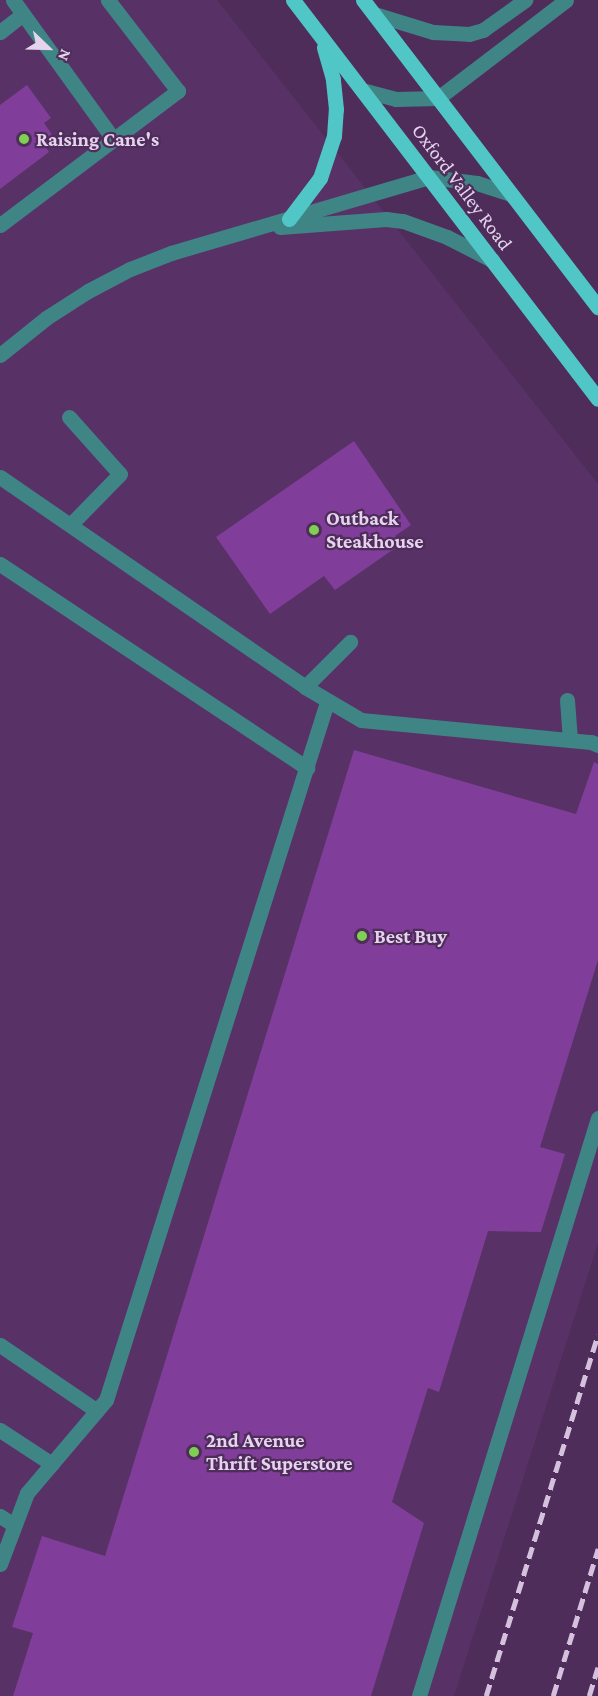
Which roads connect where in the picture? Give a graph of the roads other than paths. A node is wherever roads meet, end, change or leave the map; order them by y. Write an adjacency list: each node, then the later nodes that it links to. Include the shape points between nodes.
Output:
1 (13, 0): 7 (street)
2 (108, 0): 13 (street, via 178,91)
3 (293, 0): 10 (main road, Oxford Valley Road)
4 (363, 0): 8 (main road, Oxford Valley Road)
5 (525, 0): 8 (street, via 489,27 469,34 433,32)
6 (566, 0): 12 (street)
7 (23, 14): 9 (street); 13 (street)
8 (374, 14): 12 (main road, Oxford Valley Road)
9 (0, 32)
10 (322, 38): 11 (main road, Oxford Valley Road); 16 (main road, via 333,79 334,136 320,178)
11 (362, 90): 12 (street, via 396,99); 14 (main road, Oxford Valley Road)
12 (438, 98): 15 (main road, Oxford Valley Road)
13 (114, 140): 17 (street)
14 (429, 177): 15 (street, via 466,180); 16 (street); 19 (main road, Oxford Valley Road)
15 (511, 194): 20 (main road, Oxford Valley Road)
16 (289, 219): 18 (street)
17 (0, 225)
18 (256, 229): 19 (street, via 395,220 423,226); 21 (street, via 130,269 46,318)
19 (492, 260): 22 (main road, Oxford Valley Road)
20 (598, 307)
21 (0, 355)
22 (598, 399)
23 (69, 417): 25 (street, via 120,474)
24 (0, 477): 25 (street)
25 (70, 525): 28 (street)
26 (0, 564): 33 (street)
27 (350, 642): 28 (street)
28 (305, 687): 30 (street)
29 (567, 700): 31 (street)
30 (327, 702): 31 (street, via 362,720); 33 (street)
31 (570, 740): 32 (street)
32 (598, 745)
33 (307, 768): 36 (street, via 106,1400)
34 (598, 1118): 42 (street)
35 (0, 1345): 36 (street)
36 (97, 1411): 38 (street)
37 (0, 1430): 38 (street)
38 (52, 1464): 40 (street, via 27,1493)
39 (0, 1516): 40 (street)
40 (14, 1525): 41 (street)
41 (0, 1564)
42 (419, 1696)

